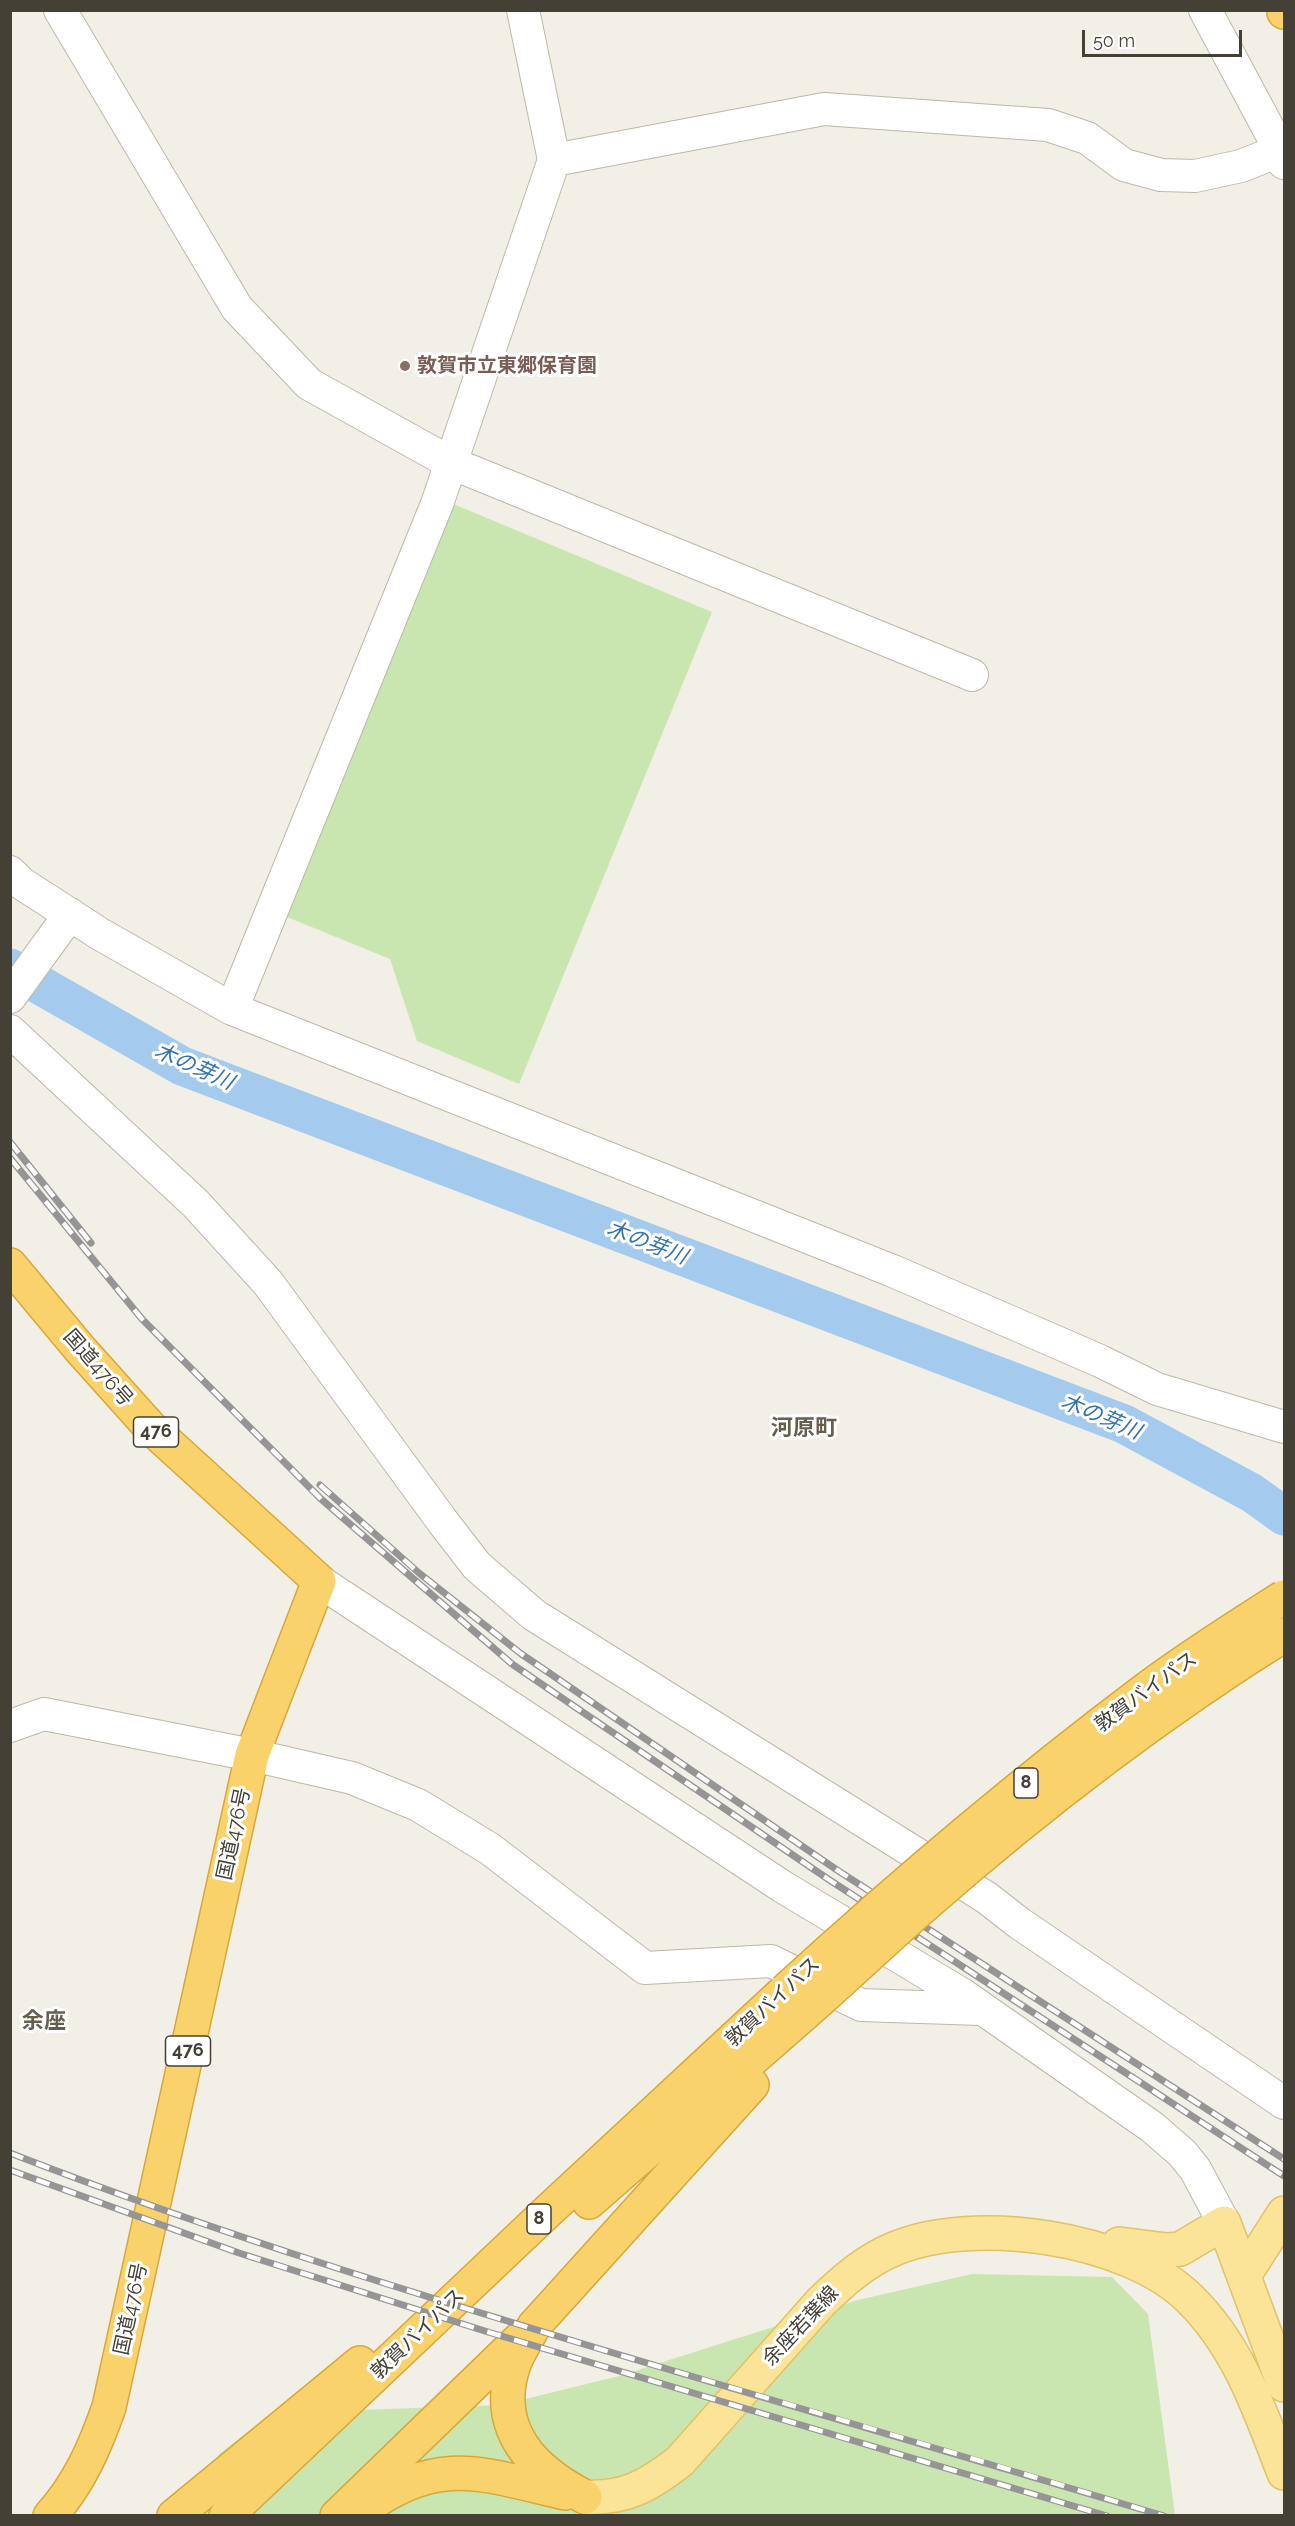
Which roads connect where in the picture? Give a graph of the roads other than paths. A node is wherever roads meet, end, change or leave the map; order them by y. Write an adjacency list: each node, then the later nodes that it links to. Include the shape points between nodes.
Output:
1 (60, 10): 6 (street, via 237,308 309,384)
2 (523, 10): 5 (street)
3 (1206, 10): 4 (street)
4 (1283, 154): 5 (street, via 1195,176 1161,175 1124,165 1087,138 1048,125 824,109)
5 (554, 160): 6 (street)
6 (451, 463): 7 (street); 11 (street)
7 (972, 675)
8 (10, 872): 9 (street)
9 (62, 924): 10 (street); 11 (street, via 100,934)
10 (10, 996)
11 (232, 1009): 14 (street, via 893,1271 1157,1389)
12 (10, 1031): 24 (street, via 196,1204 268,1283 477,1566 534,1615 987,1898)
13 (10, 1265): 15 (highway, 国道476号 / 476, via 150,1427)
14 (1284, 1427)
15 (319, 1581): 21 (highway, 国道476号 / 476); 23 (street, via 783,1887)
16 (1284, 1586): 19 (highway, bridge)
17 (1284, 1598): 19 (highway, 敦賀バイパス / 8, bridge)
18 (1284, 1635): 22 (highway, 敦賀バイパス / 8, bridge, via 1082,1777 960,1875 858,1966)
19 (1146, 1689): 22 (highway, 敦賀バイパス / 8, bridge, via 904,1884)
20 (10, 1726): 21 (street, via 44,1714)
21 (252, 1755): 23 (street, via 352,1778 418,1805 490,1849 645,1968 771,1961 861,2005); 35 (highway, 国道476号 / 476, via 109,2407 81,2475)
22 (800, 2008): 25 (highway, 敦賀バイパス / 8); 30 (highway); 32 (highway, 敦賀バイパス / 8, via 644,2155)
23 (981, 2009): 27 (street, via 1167,2139 1196,2169)
24 (1284, 2103)
25 (547, 2212): 32 (highway, 敦賀バイパス / 8); 36 (highway)
26 (1284, 2213): 29 (main road)
27 (1224, 2223): 28 (main road, 余座若葉線, via 1175,2250); 29 (main road)
28 (1057, 2239): 33 (main road, 余座若葉線, via 1152,2271 1190,2299 1236,2357); 34 (main road, 余座若葉線, via 996,2232 948,2234 894,2249 869,2262 821,2302 680,2461 630,2492 608,2498)
29 (1245, 2274): 31 (main road)
30 (534, 2326): 34 (highway, via 521,2348 509,2385 512,2424 536,2465); 38 (highway)
31 (1284, 2385)
32 (297, 2450): 37 (highway, 敦賀バイパス / 8)
33 (1284, 2473)
34 (585, 2497): 39 (highway, via 458,2472 405,2483)
35 (50, 2516)
36 (174, 2516)
37 (225, 2516)
38 (337, 2516)
39 (356, 2516)

